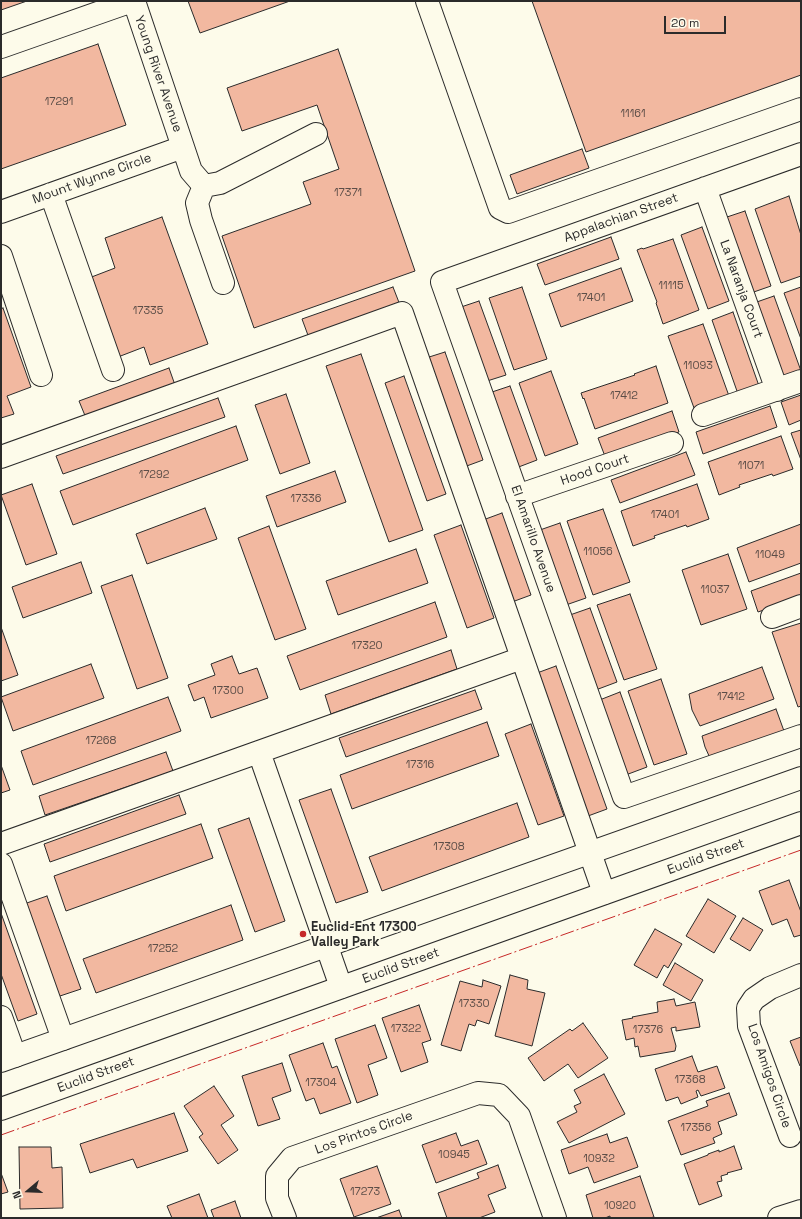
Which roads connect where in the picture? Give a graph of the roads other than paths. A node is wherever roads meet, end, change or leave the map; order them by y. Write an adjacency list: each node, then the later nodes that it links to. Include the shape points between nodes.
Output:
1 (133, 1): 3 (street); 6 (street, Young River Avenue)
2 (427, 1): 4 (street, via 500,208 508,212)
3 (1, 46)
4 (801, 109)
5 (316, 134): 8 (street, via 220,183)
6 (183, 147): 8 (street, Young River Avenue, via 191,171); 10 (street, Mount Wynne Circle)
7 (801, 154): 9 (street, Appalachian Street)
8 (204, 186): 14 (street, via 197,203)
9 (705, 188): 13 (street, Appalachian Street); 18 (street, La Naranja Court)
10 (51, 194): 11 (street, Mount Wynne Circle); 15 (street)
11 (1, 212)
12 (1, 256): 16 (street)
13 (442, 282): 22 (street, El Amarillo Avenue)
14 (223, 283)
15 (113, 370)
16 (41, 376)
17 (801, 381): 18 (street)
18 (777, 390): 19 (street)
19 (703, 415)
20 (672, 443): 22 (street, Hood Court)
21 (1, 457): 25 (street, via 402,313)
22 (517, 496): 26 (street, El Amarillo Avenue, via 624,797)
23 (801, 606): 24 (street)
24 (772, 617)
25 (522, 658): 27 (street); 31 (street)
26 (801, 736)
27 (259, 752): 30 (street); 34 (street)
28 (801, 778): 31 (street)
29 (801, 823): 33 (street, Euclid Street)
30 (1, 844)
31 (590, 853): 33 (street); 34 (street)
32 (1, 864): 38 (street)
33 (604, 893): 36 (street, Euclid Street)
34 (326, 946): 36 (street); 38 (street)
35 (801, 975): 41 (street, Los Amigos Circle, via 770,988 754,999 748,1008 749,1026)
36 (341, 987): 40 (street, Euclid Street)
37 (1, 1017): 39 (street)
38 (63, 1039): 39 (street)
39 (8, 1058)
40 (1, 1109)
41 (790, 1136)
42 (801, 1211): 45 (street)
43 (285, 1218): 44 (street, Los Pintos Circle, via 277,1198 277,1176 292,1158 478,1093 499,1095 519,1116)
44 (555, 1218)
45 (779, 1218)

